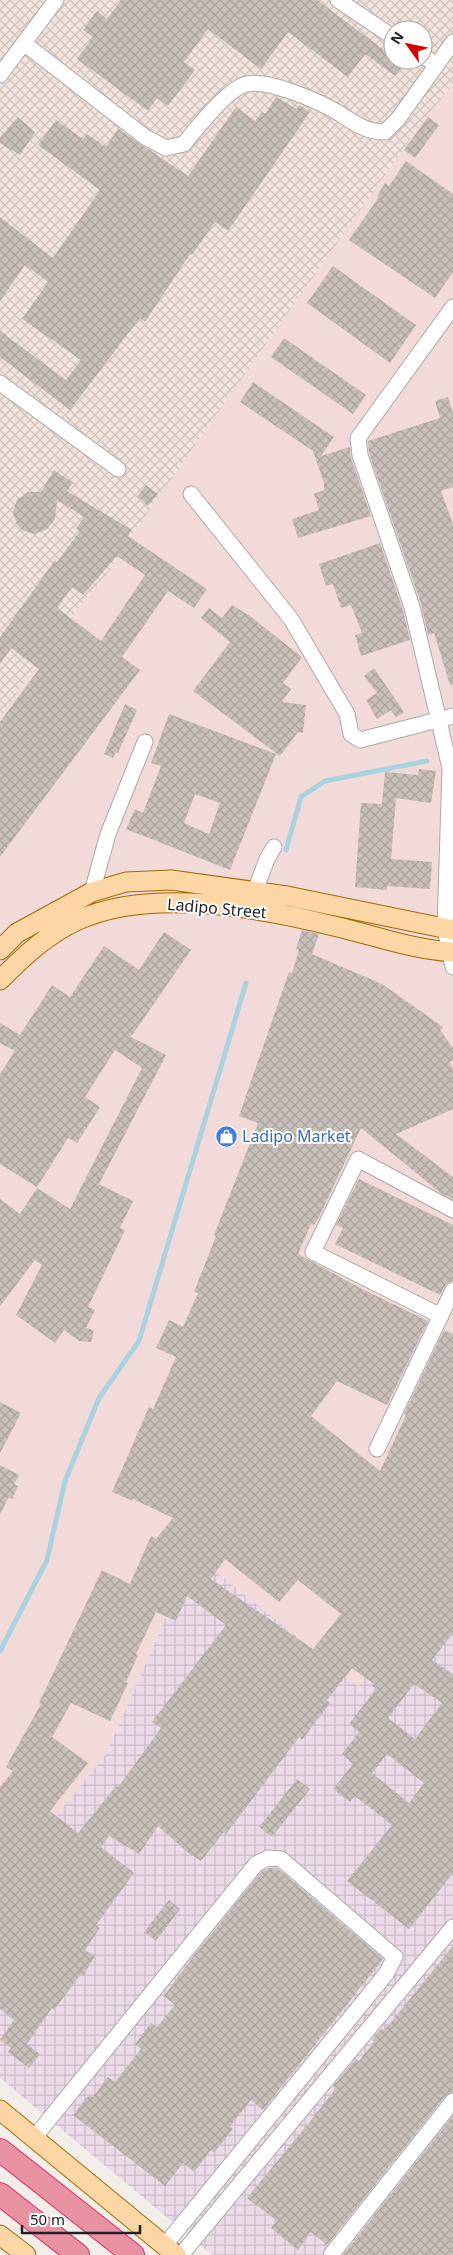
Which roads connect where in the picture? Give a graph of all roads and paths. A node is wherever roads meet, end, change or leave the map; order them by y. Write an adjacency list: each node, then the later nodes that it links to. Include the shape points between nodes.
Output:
1 (56, 0): 5 (street)
2 (338, 0): 3 (street)
3 (383, 30)
4 (453, 42): 7 (street)
5 (25, 44): 7 (street, via 144,137 166,148 184,144 204,118 246,84 274,86 311,98 361,127 372,132 385,132); 8 (street)
6 (433, 63): 7 (street)
7 (436, 65)
8 (0, 75)
9 (453, 307): 13 (street, via 358,438 360,455)
10 (0, 382): 11 (street)
11 (118, 469)
12 (191, 494): 13 (street, via 291,619 347,714 352,734 360,740)
13 (446, 719): 15 (street)
14 (145, 742): 18 (street, via 108,834)
15 (451, 767): 19 (street)
16 (274, 847): 17 (street)
17 (255, 891): 18 (main road, Ladipo Street, via 171,880 126,882); 19 (main road, Ladipo Street)
18 (92, 892): 20 (main road, Ladipo Street, via 17,934)
19 (449, 929): 21 (street)
20 (0, 950)
21 (452, 957): 22 (main road, Ladipo Street, via 287,914 174,901 125,906 78,920 31,948)
22 (0, 980)
23 (453, 1210): 25 (street, via 358,1159 313,1252)
24 (453, 1290): 25 (street)
25 (441, 1316): 26 (street)
26 (377, 1449)
27 (453, 1927): 38 (street)
28 (453, 2101): 39 (street)
29 (0, 2110): 30 (main road)
30 (34, 2138): 34 (main road); 34 (street, via 256,1864 268,1858 281,1859 395,1957 386,1974)
31 (0, 2150): 37 (highway)
32 (0, 2194): 36 (highway)
33 (3, 2242): 35 (main road)
34 (170, 2250)
35 (26, 2255)
36 (78, 2255)
37 (133, 2255)
38 (181, 2255)
39 (331, 2255)

